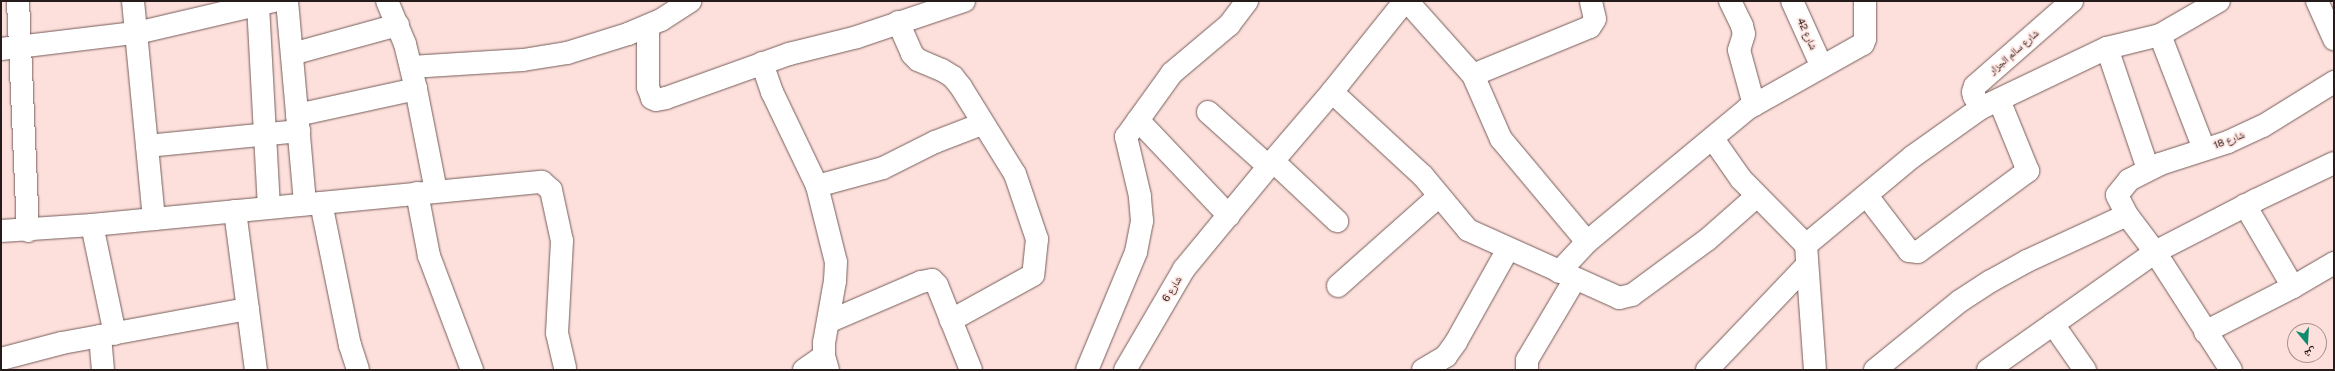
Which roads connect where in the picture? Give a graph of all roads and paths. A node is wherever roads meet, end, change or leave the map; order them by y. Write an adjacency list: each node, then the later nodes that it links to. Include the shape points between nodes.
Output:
1 (18, 1): 23 (street)
2 (133, 1): 20 (street)
3 (287, 1): 25 (street)
4 (387, 1): 18 (street)
5 (690, 1): 19 (street)
6 (964, 1): 17 (street)
7 (1247, 1): 36 (street, via 1229,25 1172,73)
8 (1406, 1): 29 (street); 32 (street, شارع 6)
9 (1591, 1): 29 (street, via 1595,19 1590,27)
10 (1730, 1): 34 (street, via 1744,34 1739,50)
11 (1792, 1): 28 (street, شارع 42)
12 (1865, 1): 28 (street, via 1863,44)
13 (2072, 1): 33 (street, شارع سالم الجزار, via 1975,86 1974,96)
14 (2220, 1): 21 (street)
15 (2317, 1): 22 (street)
16 (264, 2): 20 (street); 39 (street)
17 (898, 22): 26 (street, via 857,37); 38 (street, via 912,54 918,60 953,77)
18 (398, 25): 25 (street); 27 (street)
19 (648, 26): 26 (street, via 648,87 652,98 656,100); 27 (street, via 567,53 523,60)
20 (136, 33): 23 (street); 41 (street)
21 (2160, 35): 24 (street); 42 (street)
22 (2334, 39)
23 (11, 48): 61 (street)
24 (2107, 48): 33 (street); 45 (street)
25 (292, 54): 37 (street)
26 (762, 63): 46 (street, via 772,92)
27 (411, 67): 31 (street)
28 (1822, 67): 34 (street)
29 (1473, 75): 62 (street, via 1501,139)
30 (2334, 82): 42 (street, شارع 18, via 2263,126 2228,142)
31 (416, 89): 37 (street); 47 (street)
32 (1332, 92): 43 (street, شارع 6); 48 (street, via 1423,176)
33 (1990, 104): 49 (street, via 1912,157); 49 (street, شارع سالم الجزار, via 2028,171 1918,252 1909,251)
34 (1754, 105): 40 (street)
35 (1208, 112): 43 (street)
36 (1138, 120): 56 (street); 86 (street, via 1126,137 1140,196 1142,221 1136,252)
37 (298, 123): 39 (street); 51 (street)
38 (982, 124): 46 (street, via 935,142 882,168); 71 (street, via 1015,174 1037,239 1035,271 1026,280)
39 (265, 134): 41 (street); 53 (street)
40 (1713, 138): 50 (street); 62 (street)
41 (147, 146): 57 (street)
42 (2204, 149): 45 (street, شارع 18)
43 (1271, 163): 56 (street, شارع 6); 58 (street)
44 (2334, 163): 52 (street)
45 (2148, 169): 55 (street, شارع 18, via 2129,180 2121,190 2118,198)
46 (817, 186): 72 (street, via 836,262)
47 (426, 192): 51 (street); 78 (street, via 533,182 547,185 551,190 562,241 557,332); 83 (street, via 429,256)
48 (1440, 196): 63 (street, via 1468,230); 68 (street)
49 (1867, 196): 65 (street)
50 (1756, 197): 65 (street); 67 (street, via 1707,240 1632,295 1618,298)
51 (313, 203): 53 (street); 82 (street)
52 (2245, 205): 64 (street); 69 (street)
53 (269, 207): 54 (street)
54 (235, 210): 57 (street); 70 (street)
55 (2127, 215): 64 (street); 92 (street, via 2027,261 1992,281 1960,301)
56 (1229, 216): 87 (street, شارع 6, via 1184,269)
57 (154, 219): 59 (street)
58 (1337, 221)
59 (92, 225): 61 (street); 75 (street)
60 (1, 231): 61 (street)
61 (28, 231)
62 (1587, 242): 67 (street)
63 (1508, 249): 67 (street); 88 (street, via 1456,342 1446,356)
64 (2155, 252): 73 (street); 74 (street)
65 (1806, 256): 90 (street); 91 (street)
66 (2334, 263): 69 (street)
67 (1567, 276): 89 (street, via 1527,360)
68 (1338, 286)
69 (2293, 287): 74 (street)
70 (248, 309): 75 (street); 81 (street)
71 (951, 320): 72 (street, via 937,285 932,280 921,282); 85 (street)
72 (828, 322): 77 (street)
73 (2053, 324): 93 (street); 94 (street)
74 (2205, 332): 79 (street)
75 (107, 335): 76 (street, via 62,343); 80 (street)
76 (4, 362)
77 (826, 363): 84 (street)
78 (565, 368)
79 (2226, 368)
80 (102, 370)
81 (256, 370)
82 (358, 370)
83 (472, 370)
84 (804, 370)
85 (970, 370)
86 (1087, 370)
87 (1125, 370)
88 (1423, 370)
89 (1527, 370)
90 (1707, 370)
91 (1814, 370)
92 (1875, 370)
93 (1988, 370)
94 (2086, 370)

